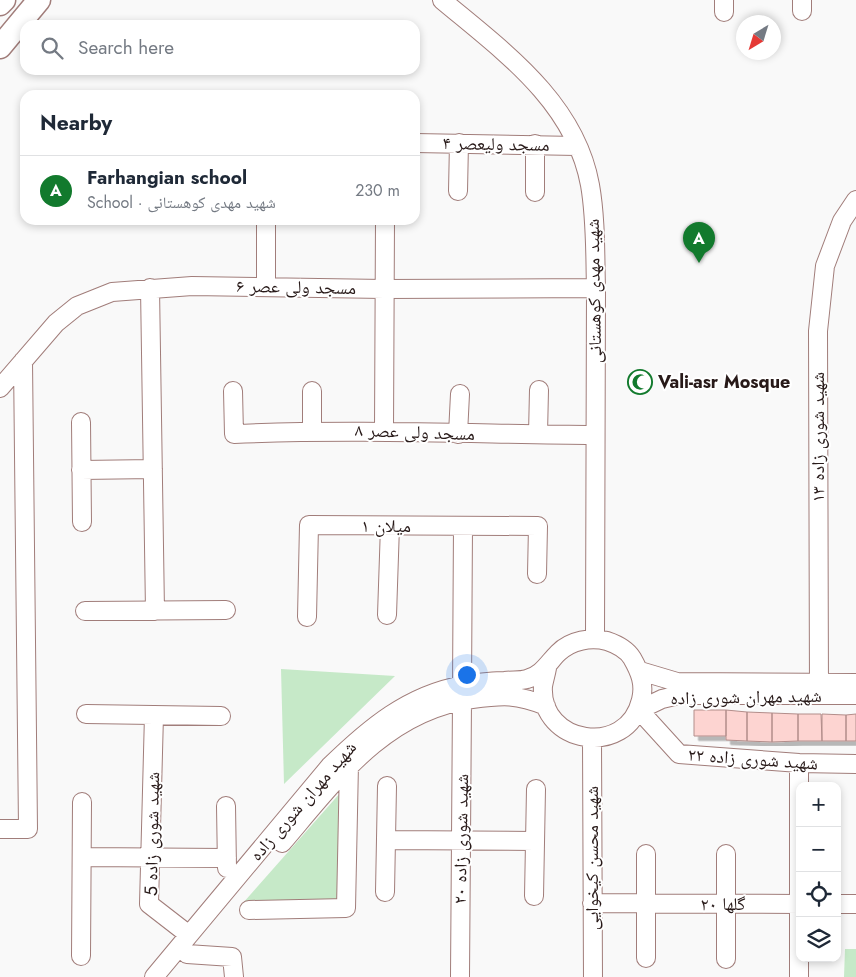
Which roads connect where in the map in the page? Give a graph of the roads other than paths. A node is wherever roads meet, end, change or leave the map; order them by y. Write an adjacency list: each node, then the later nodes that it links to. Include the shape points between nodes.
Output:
1 (4, 0): 4 (main road)
2 (39, 0): 5 (main road)
3 (442, 0): 11 (street, شهید مهدی کوهستانی, via 528,73 554,103)
4 (0, 4)
5 (22, 20)
6 (20, 23): 7 (main road)
7 (0, 47)
8 (420, 143): 9 (street, مسجد ولیعصر ۴)
9 (459, 143): 10 (street, مسجد ولیعصر ۴); 12 (street)
10 (535, 144): 11 (street, مسجد ولیعصر ۴); 13 (street)
11 (578, 146): 19 (street, شهید مهدی کوهستانی, via 590,184)
12 (458, 191)
13 (535, 192)
14 (856, 200): 48 (street, شهید شوری زاده ۱۳, via 842,221 825,266 818,331)
15 (266, 225): 17 (street)
16 (385, 225): 20 (street)
17 (266, 286): 18 (street, مسجد ولی عصر ۶); 20 (street, مسجد ولی عصر ۶)
18 (150, 288): 21 (street, مسجد ولی عصر ۶, via 112,292 78,306 56,323); 33 (street)
19 (596, 288): 20 (street, مسجد ولی عصر ۶); 32 (street, شهید مهدی کوهستانی)
20 (384, 289): 29 (street)
21 (23, 361): 22 (street, مسجد ولی عصر ۶); 64 (street, via 28,829)
22 (0, 388)
23 (539, 390): 31 (street)
24 (312, 391): 28 (street)
25 (233, 392): 28 (street, مسجد ولی عصر ۸, via 234,434)
26 (460, 394): 30 (street)
27 (81, 422): 34 (street)
28 (312, 430): 29 (street, مسجد ولی عصر ۸)
29 (384, 430): 30 (street, مسجد ولی عصر ۸)
30 (458, 434): 31 (street, مسجد ولی عصر ۸)
31 (538, 434): 32 (street, مسجد ولی عصر ۸)
32 (595, 435): 44 (street, شهید مهدی کوهستانی)
33 (153, 469): 34 (street); 41 (street)
34 (81, 470): 35 (street)
35 (82, 522)
36 (390, 526): 37 (street, میلان ۱); 42 (street); 43 (street, میلان ۱, via 309,525)
37 (463, 526): 38 (street, میلان ۱, via 538,526); 49 (street, شهید شوری زاده ۲۰)
38 (537, 574)
39 (226, 610): 41 (street)
40 (85, 611): 41 (street)
41 (155, 611)
42 (387, 615)
43 (307, 617)
44 (595, 638): 45 (street, via 575,642 559,652); 46 (street, via 614,643 630,655)
45 (547, 668): 49 (street, شهید مهران شوری زاده, via 527,679); 51 (street, via 543,687)
46 (640, 671): 48 (street, شهید مهران شوری زاده, via 677,682); 52 (street, via 644,690)
47 (856, 683): 48 (street, شهید مهران شوری زاده)
48 (819, 689): 50 (street, شهید مهران شوری زاده); 52 (street, شهید مهران شوری زاده, via 679,695 662,698)
49 (462, 693): 51 (street, شهید مهران شوری زاده, via 525,697); 58 (street, شهید مهران شوری زاده, via 394,727); 66 (street, شهید شوری زاده ۲۰); 74 (street, شهید مهران شوری زاده, via 424,696 395,711 357,739 330,766)
50 (856, 696)
51 (546, 706): 56 (street, via 556,723 572,734)
52 (639, 710): 56 (street, via 628,726 611,736); 57 (street, شهید شوری زاده ۲۲, via 679,754)
53 (86, 714): 54 (street)
54 (154, 715): 55 (street); 71 (street, شهید شوری زاده 5)
55 (221, 716)
56 (592, 739): 77 (street, شهید محسن کیخوایی)
57 (799, 763): 59 (street, شهید شوری زاده ۲۲); 73 (street)
58 (349, 764): 83 (street, via 346,908); 86 (street, شهید مهران شوری زاده)
59 (856, 764)
60 (387, 786): 65 (street)
61 (536, 789): 67 (street)
62 (82, 802): 70 (street)
63 (226, 806): 72 (street)
64 (0, 829)
65 (386, 840): 66 (street); 75 (street)
66 (461, 841): 67 (street); 93 (street, شهید شوری زاده ۲۰)
67 (535, 841): 76 (street)
68 (646, 854): 78 (street)
69 (726, 854): 79 (street)
70 (82, 857): 71 (street); 87 (street)
71 (150, 858): 72 (street); 85 (street, شهید شوری زاده 5, via 149,904)
72 (227, 858): 74 (street)
73 (799, 872)
74 (228, 889): 85 (street, شهید مهران شوری زاده)
75 (385, 892)
76 (534, 896)
77 (592, 904): 78 (street, گلها ۲۰); 94 (street, شهید محسن کیخوایی)
78 (646, 904): 79 (street, گلها ۲۰); 88 (street)
79 (726, 904): 80 (street, گلها ۲۰); 89 (street)
80 (796, 904)
81 (841, 904): 82 (street)
82 (856, 904)
83 (249, 910)
84 (799, 917): 95 (street)
85 (189, 935): 90 (street, شهید مهران شوری زاده)
86 (187, 954): 91 (street, شهید مهران شوری زاده); 92 (street, via 232,957)
87 (81, 956)
88 (646, 958)
89 (726, 959)
90 (154, 977)
91 (169, 977)
92 (234, 977)
93 (460, 977)
94 (593, 977)
95 (799, 977)

